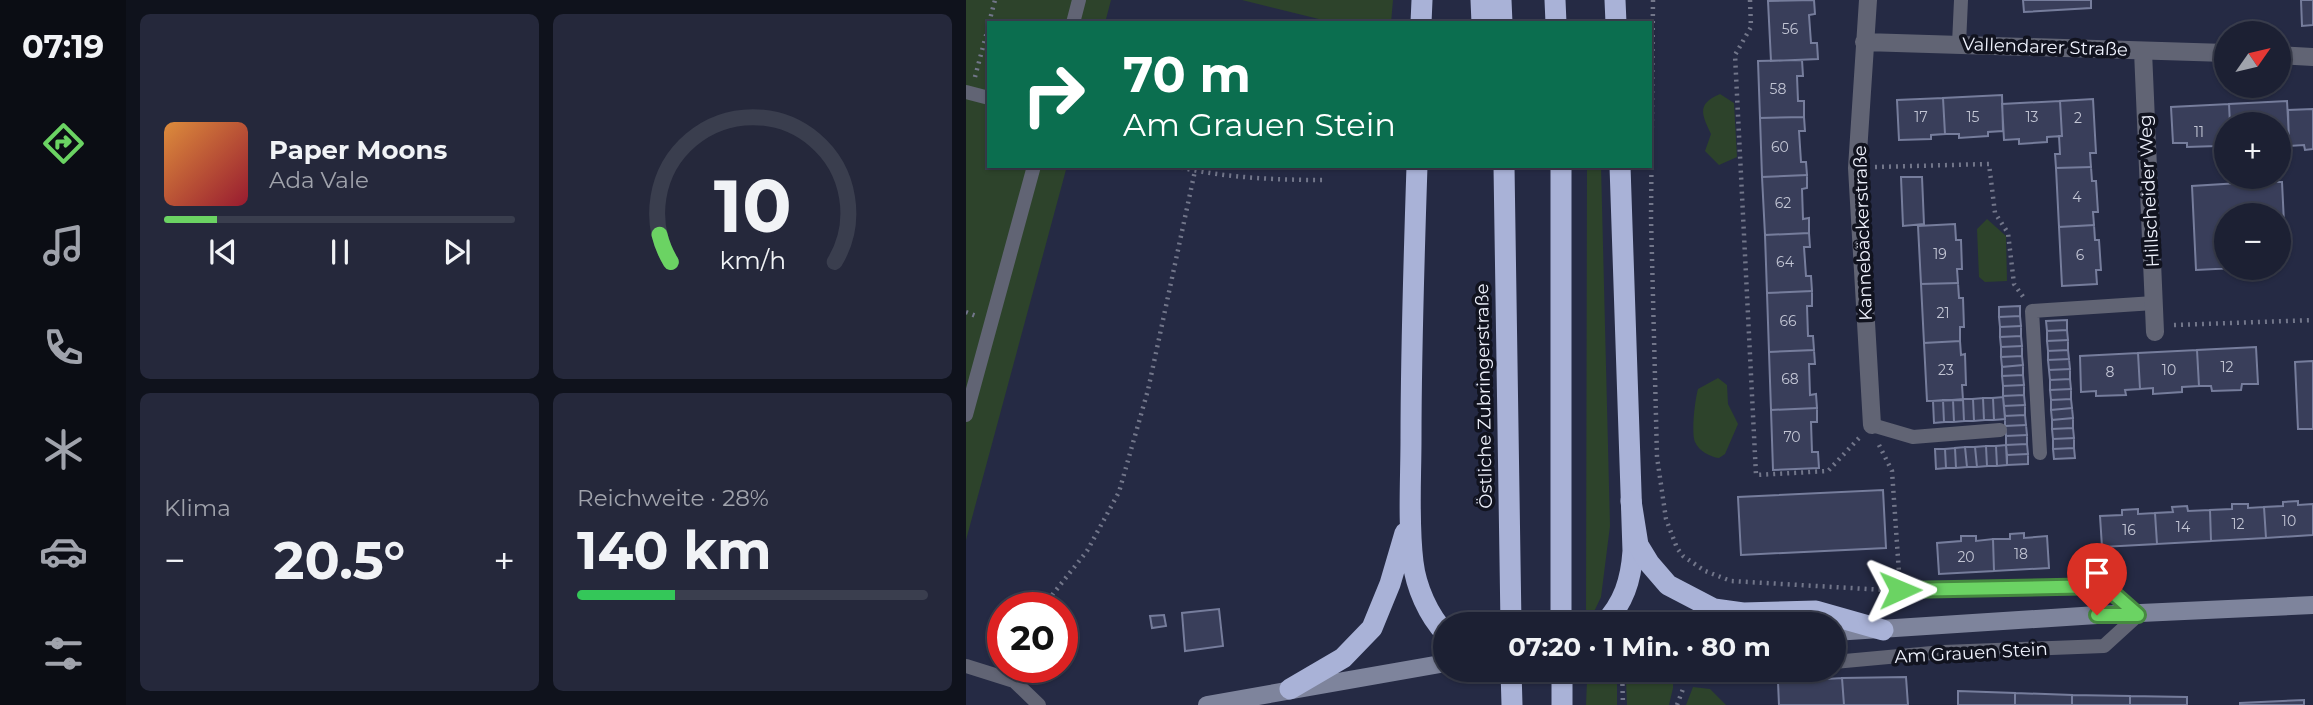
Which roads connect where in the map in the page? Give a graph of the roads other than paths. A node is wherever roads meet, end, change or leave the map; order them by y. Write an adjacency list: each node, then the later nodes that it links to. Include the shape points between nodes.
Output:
1 (1079, 0): 10 (lane)
2 (1422, 0): 11 (highway)
3 (1481, 0): 12 (highway)
4 (1502, 0): 13 (highway)
5 (1555, 0): 14 (highway)
6 (1563, 0): 15 (highway)
7 (1615, 0): 16 (highway)
8 (1868, 0): 17 (street, Kannebäckerstraße)
9 (1961, 0): 18 (lane)
10 (1074, 21)
11 (1421, 21)
12 (1482, 21)
13 (1502, 21)
14 (1556, 21)
15 (1563, 21)
16 (1616, 21)
17 (1864, 41): 18 (street, Vallendarer Straße); 35 (street, Kannebäckerstraße, via 1857,168)
18 (1959, 44): 19 (street, Vallendarer Straße)
19 (2143, 51): 20 (street, Vallendarer Straße); 32 (street, Hillscheider Weg)
20 (2214, 53)
21 (2291, 56): 22 (street)
22 (2313, 57)
23 (968, 93): 24 (lane)
24 (987, 98)
25 (1033, 168): 34 (lane)
26 (1417, 168): 39 (highway)
27 (1492, 168): 31 (highway)
28 (1504, 168): 31 (highway, Östliche Zubringerstraße)
29 (1561, 168): 43 (highway)
30 (1620, 168): 38 (highway)
31 (1505, 264): 42 (highway, Östliche Zubringerstraße)
32 (2154, 303): 33 (street, Hillscheider Weg); 37 (lane, via 2032,311)
33 (2155, 329)
34 (966, 415)
35 (1872, 425): 36 (lane, via 1913,437)
36 (2000, 430)
37 (2040, 453)
38 (1631, 501): 44 (highway, bridge, via 1631,576); 47 (highway, bridge, via 1638,545 1649,564 1668,585 1714,609 1816,611)
39 (1411, 507): 46 (highway, via 1413,564); 54 (highway, via 1373,628 1343,658)
40 (1900, 590): 45 (lane, via 2105,586)
41 (2313, 605): 45 (street, Am Grauen Stein)
42 (1511, 612)
43 (1562, 612)
44 (1614, 612)
45 (2138, 615): 47 (street, Am Grauen Stein); 49 (lane, Am Grauen Stein, via 2104,646)
46 (1433, 619)
47 (1883, 630): 48 (street, Am Grauen Stein)
48 (1846, 632)
49 (1846, 661)
50 (1433, 665): 54 (street)
51 (966, 667): 55 (lane, via 1014,681)
52 (1511, 682): 57 (highway)
53 (1562, 682): 58 (highway)
54 (1290, 689): 56 (street)
55 (1040, 705)
56 (1207, 705)
57 (1512, 705)
58 (1562, 705)

